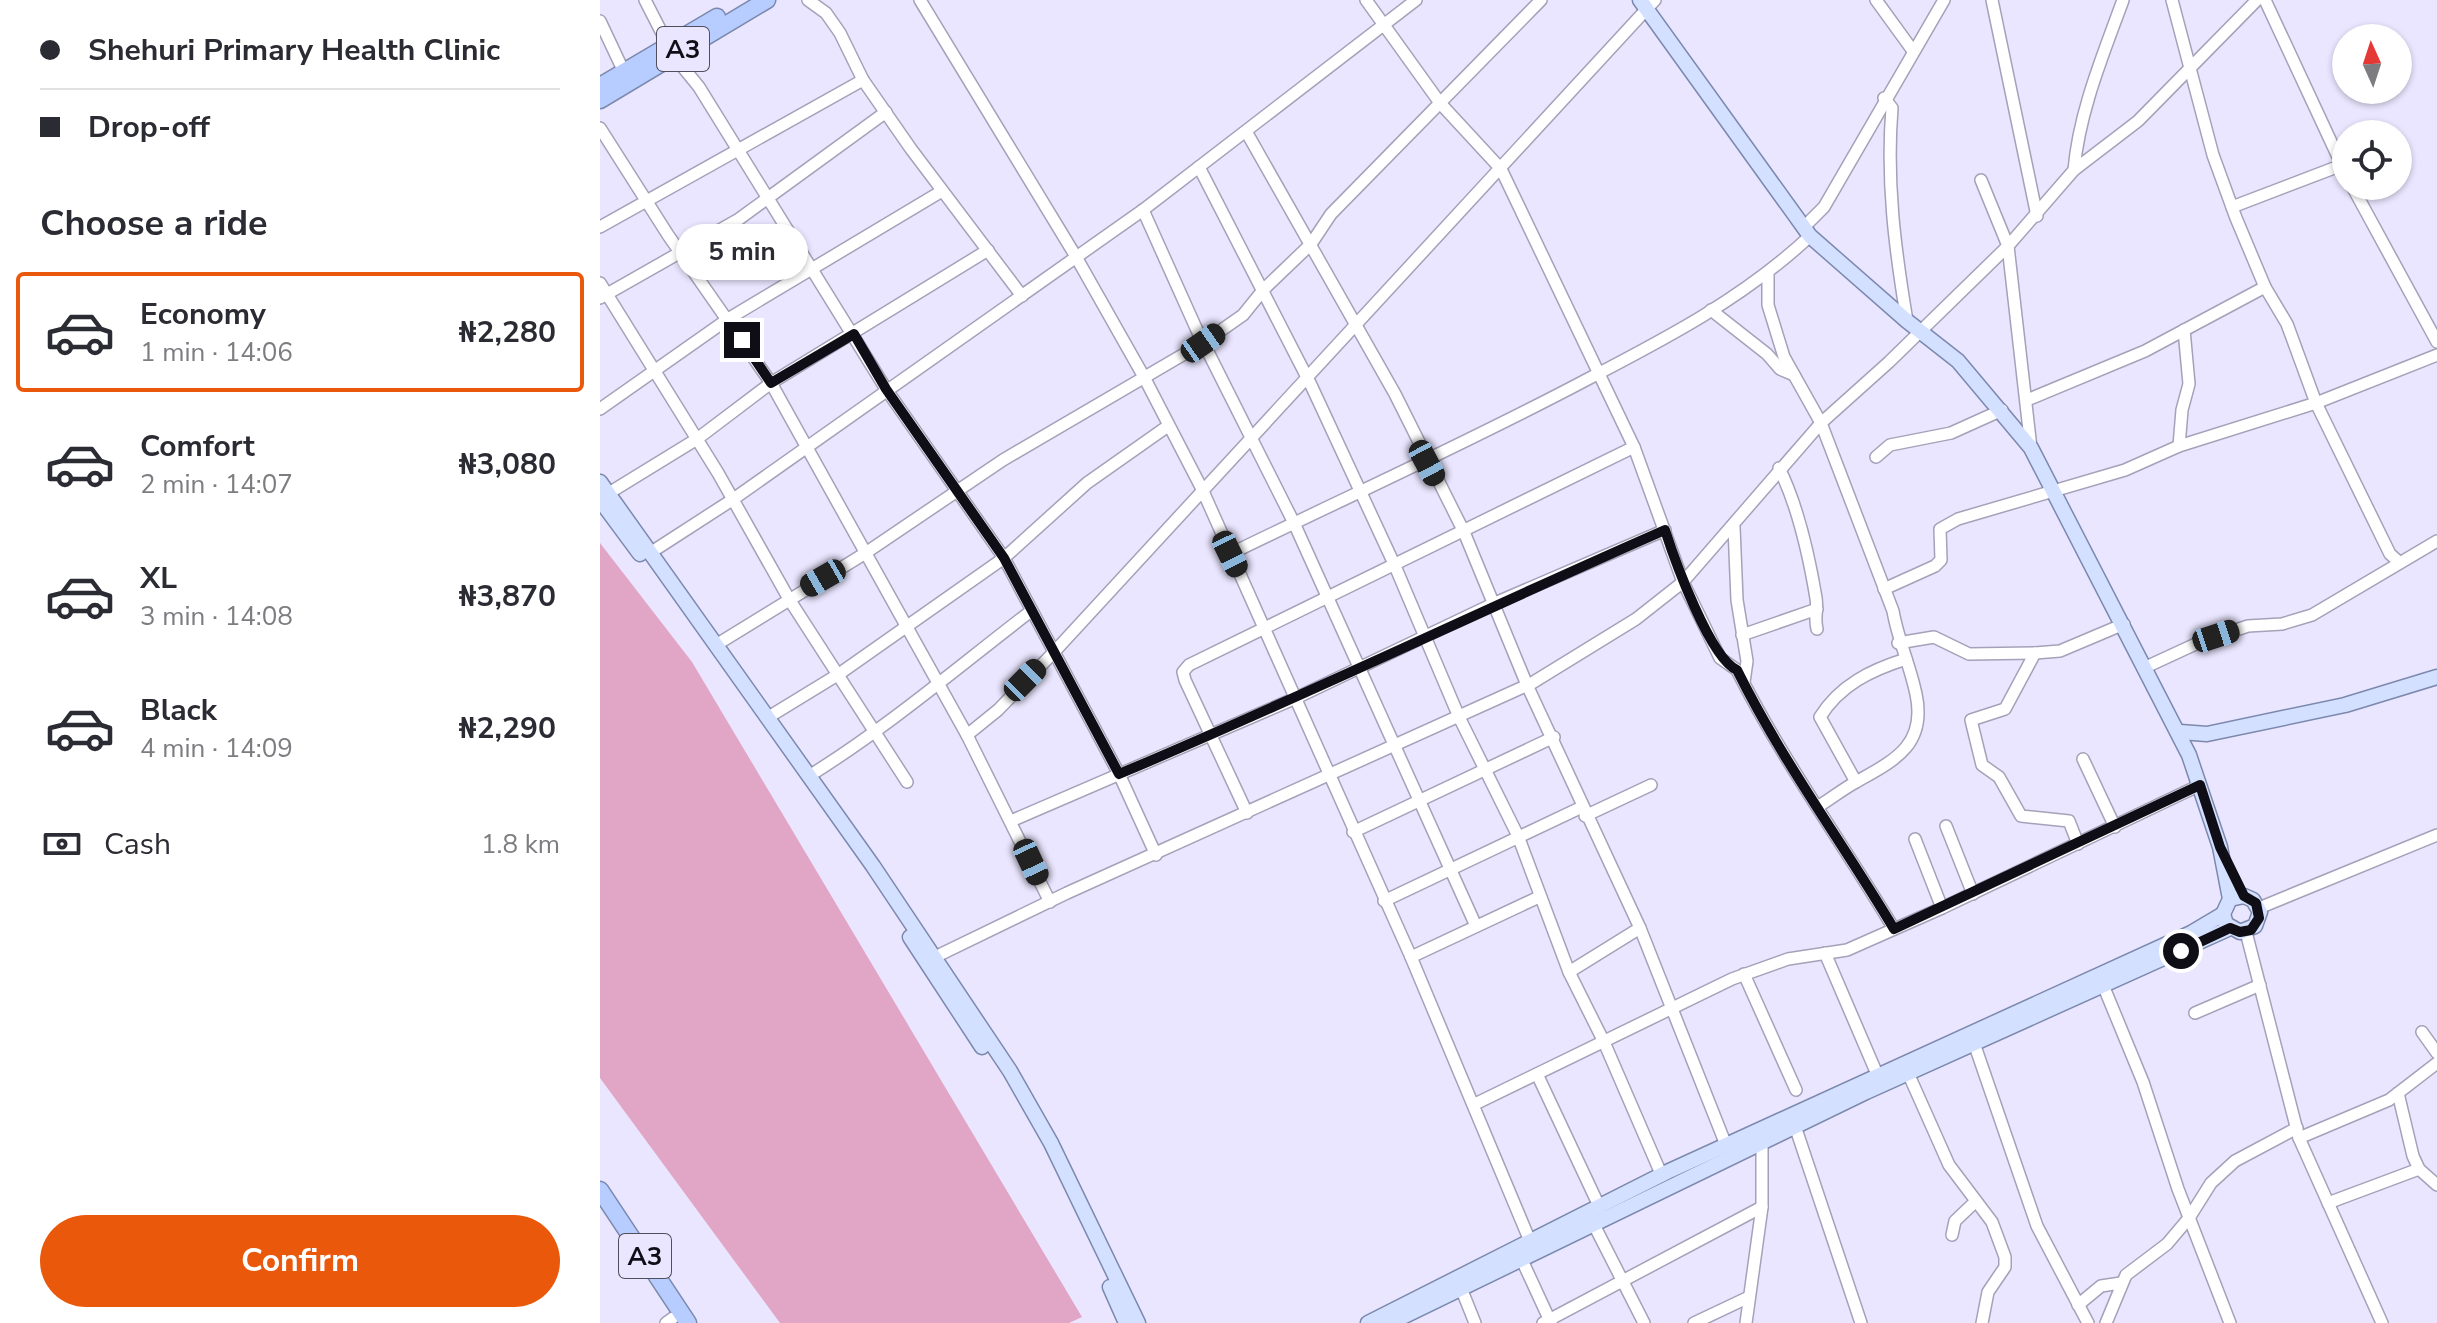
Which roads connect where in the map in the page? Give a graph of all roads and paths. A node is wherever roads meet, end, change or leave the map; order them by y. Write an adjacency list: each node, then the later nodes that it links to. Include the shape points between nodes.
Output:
1 (645, 0): 20 (street)
2 (746, 0): 20 (highway, A3)
3 (767, 0): 20 (highway, A3)
4 (808, 0): 24 (street, via 840,33)
5 (920, 0): 52 (street)
6 (1366, 0): 19 (street)
7 (1416, 0): 19 (street)
8 (1541, 0): 28 (street)
9 (1876, 0): 21 (street)
10 (1944, 0): 21 (street)
11 (1992, 0): 45 (street)
12 (2109, 0): 17 (street)
13 (2172, 0): 22 (street)
14 (2257, 0): 22 (street)
15 (2265, 0): 32 (street)
16 (1647, 3): 35 (street); 47 (main road)
17 (2121, 6): 36 (street, via 2077,139)
18 (600, 21): 23 (street)
19 (1384, 24): 28 (street); 31 (street)
20 (671, 50): 23 (highway, A3); 27 (highway, A3); 33 (street)
21 (1913, 51): 26 (street)
22 (2189, 71): 36 (street, via 2138,121); 43 (street)
23 (624, 72): 25 (highway, A3)
24 (863, 80): 29 (street); 33 (street)
25 (600, 86)
26 (1884, 98): 47 (street); 61 (street, via 1892,108 1888,168)
27 (600, 100)
28 (1440, 103): 35 (street); 48 (street, via 1331,214)
29 (886, 112): 39 (street); 40 (street)
30 (600, 128): 42 (street)
31 (1247, 133): 34 (street); 48 (street)
32 (2332, 143)
33 (739, 150): 40 (street); 42 (street)
34 (1199, 167): 44 (street); 56 (street)
35 (1501, 169): 62 (street); 70 (street)
36 (2074, 170): 45 (street)
37 (2332, 173): 43 (street)
38 (1981, 180): 49 (street)
39 (942, 191): 50 (street); 53 (street)
40 (768, 198): 51 (street); 53 (street)
41 (2360, 200): 66 (street)
42 (647, 203): 46 (street); 51 (street)
43 (2232, 207): 55 (street)
44 (1143, 210): 52 (street); 67 (street)
45 (2037, 216): 49 (street)
46 (600, 227)
47 (1807, 232): 54 (street); 61 (main road)
48 (1311, 244): 56 (street); 62 (street)
49 (2008, 246): 63 (street); 76 (street)
50 (988, 250): 58 (street); 65 (street)
51 (681, 252): 57 (street); 60 (street)
52 (1075, 255): 58 (street); 72 (street)
53 (811, 269): 60 (street); 65 (street)
54 (1768, 275): 59 (street); 71 (street, via 1768,305)
55 (2265, 287): 64 (street); 77 (street, via 2287,324)
56 (1264, 289): 67 (street, via 1243,315); 73 (street)
57 (602, 292): 69 (street)
58 (1022, 296): 75 (street)
59 (1711, 310): 70 (street); 71 (street)
60 (728, 319): 69 (street); 74 (street)
61 (1907, 321): 63 (main road)
62 (1356, 323): 73 (street); 89 (street)
63 (1921, 329): 79 (main road); 80 (street)
64 (2184, 330): 76 (street); 84 (street, via 2189,384)
65 (854, 334): 74 (street); 75 (street)
66 (2437, 342)
67 (1203, 343): 72 (street); 83 (street)
68 (2437, 355): 77 (street)
69 (656, 373): 78 (street); 82 (street)
70 (1598, 374): 86 (street); 89 (street)
71 (1794, 375): 80 (street)
72 (1144, 377): 81 (street); 94 (street)
73 (1308, 379): 83 (street); 95 (street)
74 (771, 383): 82 (street); 85 (street)
75 (886, 389): 85 (street); 94 (street)
76 (2027, 400): 87 (street)
77 (2316, 403): 84 (street); 106 (street, via 2390,554)
78 (600, 409)
79 (2002, 410): 87 (main road); 88 (street, via 1951,433 1890,445)
80 (1821, 423): 90 (street); 109 (street)
81 (1168, 426): 91 (street); 105 (street, via 1087,483)
82 (697, 439): 93 (street); 96 (street)
83 (1251, 440): 91 (street); 97 (street)
84 (2179, 446): 92 (street, via 2125,470)
85 (805, 447): 96 (street); 103 (street)
86 (1634, 447): 99 (street); 100 (street)
87 (2031, 448): 92 (main road)
88 (1876, 457)
89 (1427, 463): 95 (street); 100 (street)
90 (1779, 468): 98 (street); 113 (street, via 1805,548)
91 (1202, 489): 104 (street); 123 (street)
92 (2054, 490): 109 (street, via 1942,526 1941,560); 115 (main road)
93 (603, 492): 102 (main road); 221 (main road, via 1004,1079)
94 (957, 492): 103 (street); 105 (street)
95 (1361, 494): 97 (street); 107 (street)
96 (732, 500): 102 (street); 111 (street)
97 (1294, 523): 104 (street); 110 (street)
98 (1734, 527): 108 (street); 119 (street)
99 (1665, 530): 108 (street); 112 (street)
100 (1464, 532): 107 (street); 112 (street)
101 (2437, 541): 106 (street)
102 (650, 553): 122 (main road)
103 (864, 554): 111 (street); 116 (street)
104 (1230, 554): 117 (street)
105 (1004, 558): 114 (street); 116 (street)
106 (2399, 562): 127 (street, via 2312,615 2248,626)
107 (1395, 566): 110 (street); 120 (street)
108 (1683, 582): 131 (street, via 1720,658 1737,670); 132 (street, via 1636,619)
109 (1884, 589): 121 (street)
110 (1326, 598): 117 (street); 126 (street)
111 (789, 599): 122 (street); 128 (street)
112 (1495, 603): 120 (street); 132 (street)
113 (1817, 609): 118 (street); 119 (street)
114 (1031, 611): 123 (street); 130 (street)
115 (2124, 624): 124 (street, via 2060,651); 127 (main road)
116 (908, 626): 128 (street); 130 (street)
117 (1265, 627): 133 (street); 140 (street, via 1183,672)
118 (1817, 629)
119 (1742, 635): 131 (street, via 1747,661)
120 (1424, 637): 126 (street); 134 (street)
121 (1898, 643): 124 (street, via 1934,637 1969,654); 125 (street)
122 (716, 645): 135 (main road)
123 (1055, 651): 139 (street); 146 (street)
124 (2035, 653): 164 (street, via 2005,709 1971,720 1982,765 1999,777 2016,811 2069,821)
125 (1906, 659): 150 (street, via 1917,698 1915,733 1886,768); 150 (street, via 1843,689 1820,717)
126 (1359, 667): 133 (street); 142 (street)
127 (2146, 667): 137 (main road)
128 (839, 674): 135 (street); 136 (street)
129 (2437, 677): 138 (main road, via 2345,705)
130 (937, 681): 136 (street); 139 (street)
131 (1743, 683): 154 (street)
132 (1527, 685): 134 (street); 141 (street)
133 (1296, 698): 140 (street); 148 (street)
134 (1459, 717): 142 (street); 145 (street)
135 (767, 718): 147 (main road)
136 (877, 731): 147 (street); 149 (street)
137 (2180, 732): 138 (main road); 143 (main road)
138 (2207, 734): 143 (main road)
139 (967, 735): 157 (street)
140 (1212, 735): 146 (street); 156 (street)
141 (1554, 737): 145 (street); 155 (street)
142 (1395, 746): 148 (street); 153 (street)
143 (2189, 755): 152 (main road)
144 (2083, 759): 159 (street)
145 (1486, 772): 153 (street); 162 (street)
146 (1119, 774): 157 (street); 165 (street)
147 (809, 776): 181 (main road)
148 (1328, 777): 156 (street); 160 (street)
149 (907, 782)
150 (1856, 782): 154 (street)
151 (1651, 785): 155 (street)
152 (2200, 785): 159 (street); 169 (main road)
153 (1421, 799): 160 (street); 166 (street)
154 (1819, 806): 178 (street)
155 (1584, 811): 162 (street); 176 (street)
156 (1247, 813): 165 (street)
157 (1011, 821): 171 (street)
158 (1946, 826): 167 (street)
159 (2115, 827): 164 (street)
160 (1353, 832): 170 (street)
161 (2437, 835): 173 (street)
162 (1518, 836): 166 (street); 168 (street)
163 (1915, 839): 172 (street)
164 (2078, 844): 167 (street)
165 (1156, 855): 171 (street)
166 (1450, 870): 170 (street); 175 (street)
167 (1973, 894): 172 (street)
168 (1539, 897): 175 (street); 183 (street)
169 (2237, 898): 173 (main road); 174 (main road)
170 (1384, 901): 182 (street)
171 (1050, 902): 181 (street)
172 (1942, 908): 178 (street)
173 (2259, 908): 179 (main road, via 2258,922)
174 (2223, 914): 177 (main road); 196 (main road)
175 (1476, 926): 182 (street)
176 (1640, 928): 183 (street); 187 (street)
177 (2230, 928): 179 (main road); 185 (main road)
178 (1894, 929): 180 (street, via 1847,950)
179 (2246, 932): 186 (street)
180 (1825, 953): 184 (street); 196 (street)
181 (935, 957): 221 (main road, via 1034,1111)
182 (1411, 957): 199 (street)
183 (1569, 972): 190 (street)
184 (1744, 974): 187 (street); 197 (street)
185 (2103, 985): 191 (main road); 213 (street)
186 (2260, 985): 188 (street); 201 (street)
187 (1673, 1006): 190 (street); 203 (street)
188 (2195, 1013)
189 (2422, 1032): 192 (street)
190 (1604, 1042): 195 (street); 205 (street)
191 (1974, 1043): 194 (main road); 222 (street, via 2037,1226)
192 (2437, 1053)
193 (2437, 1063): 198 (street)
194 (1908, 1073): 196 (main road); 208 (street, via 1949,1165)
195 (1537, 1074): 199 (street); 212 (street)
196 (1879, 1080): 200 (main road); 203 (main road)
197 (1796, 1090)
198 (2398, 1093): 201 (street, via 2375,1107); 204 (street)
199 (1475, 1104): 215 (street)
200 (1795, 1126): 202 (main road); 233 (street)
201 (2298, 1133): 209 (street); 213 (street, via 2235,1161 2211,1183)
202 (1762, 1142): 210 (street); 212 (main road)
203 (1726, 1145): 205 (main road)
204 (2419, 1169): 206 (street); 209 (street)
205 (1662, 1176): 212 (main road)
206 (2437, 1185)
207 (600, 1190): 223 (highway, A3)
208 (1976, 1201): 214 (street, via 1955,1221); 234 (street, via 1992,1222 2005,1257 2005,1267 1988,1292)
209 (2328, 1203): 238 (street)
210 (1762, 1207): 217 (street); 220 (street)
211 (600, 1209): 223 (highway, A3)
212 (1594, 1215): 215 (main road); 216 (main road); 217 (street)
213 (2189, 1218): 218 (street); 237 (street)
214 (1952, 1235)
215 (1530, 1241): 227 (main road)
216 (1521, 1258): 219 (main road); 224 (street)
217 (1622, 1279): 224 (street); 230 (street)
218 (2121, 1283): 222 (street, via 2101,1286); 236 (street)
219 (1461, 1288): 228 (main road); 229 (street)
220 (1749, 1297): 231 (street); 232 (street)
221 (1122, 1301): 225 (main road); 226 (main road)
222 (2078, 1305): 235 (street)
223 (676, 1322)
224 (1548, 1322)
225 (1126, 1323)
226 (1138, 1323)
227 (1368, 1323)
228 (1390, 1323)
229 (1475, 1323)
230 (1644, 1323)
231 (1694, 1323)
232 (1746, 1323)
233 (1861, 1323)
234 (1982, 1323)
235 (2088, 1323)
236 (2106, 1323)
237 (2230, 1323)
238 (2382, 1323)

